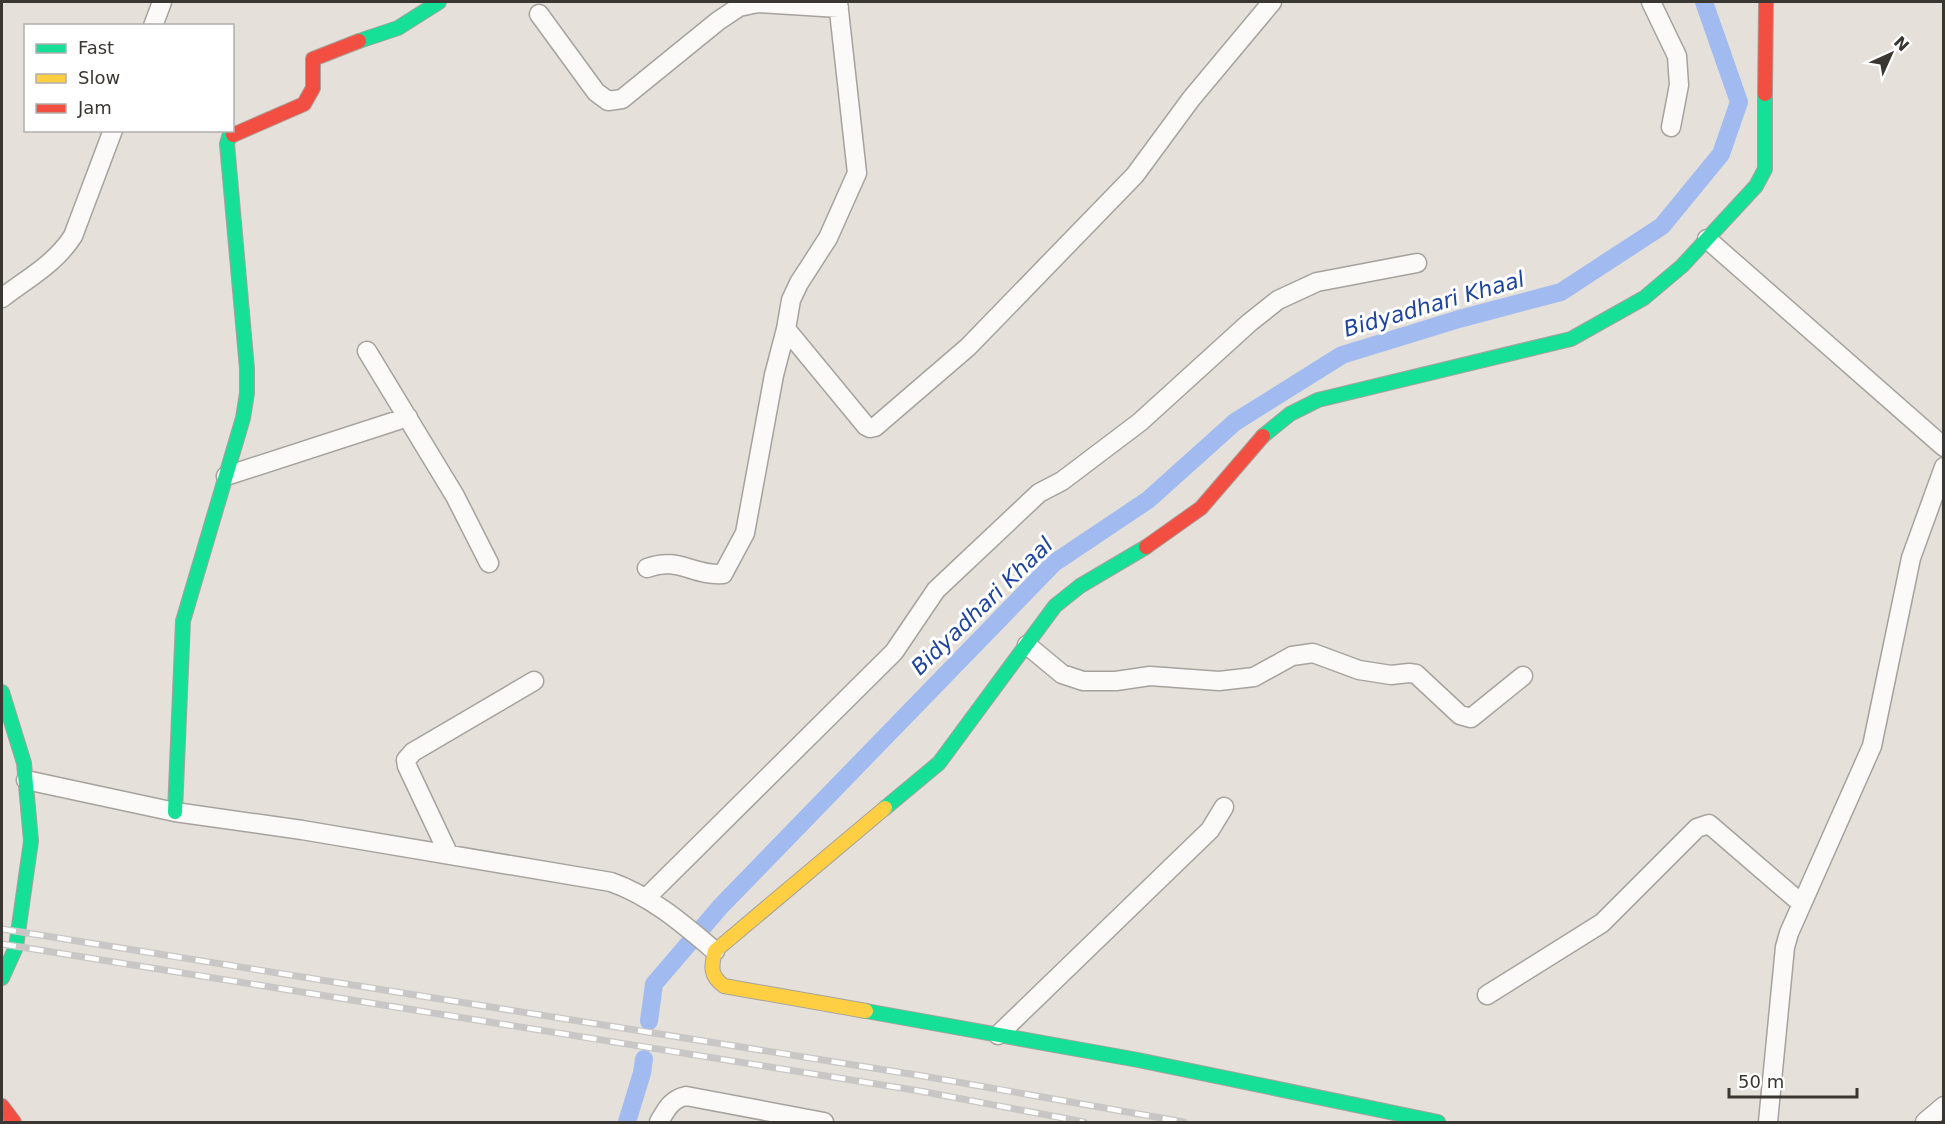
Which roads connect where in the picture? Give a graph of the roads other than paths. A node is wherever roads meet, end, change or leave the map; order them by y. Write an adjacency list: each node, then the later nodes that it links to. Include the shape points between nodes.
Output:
1 (162, 2): 8 (street)
2 (439, 2): 19 (street, via 398,28 317,56 312,66 314,87 304,104 229,137 247,393)
3 (1272, 2): 14 (street, via 1191,99 1135,175 968,347 874,427 866,426)
4 (1651, 2): 9 (street, via 1677,56 1679,85)
5 (1766, 2): 11 (street, via 1765,169 1756,186)
6 (838, 5): 7 (street, via 758,3 739,8 622,99 608,101 596,92); 14 (street, via 857,173 828,238 791,300)
7 (539, 14)
8 (154, 24)
9 (1671, 127)
10 (111, 132): 13 (street, via 73,236 51,263)
11 (1707, 238): 17 (street); 22 (street, via 1682,266 1644,298 1571,339 1301,406 1265,433 1203,506 1172,531 1063,598)
12 (1417, 263): 30 (street, via 1317,282 1278,300 1140,422 1062,481 1038,493 936,590 894,652)
13 (2, 298)
14 (786, 330): 21 (street, via 744,533 723,574 706,574 674,563)
15 (367, 351): 16 (street)
16 (408, 417): 19 (street); 20 (street)
17 (1944, 447)
18 (1944, 467): 31 (street, via 1911,558 1872,746)
19 (226, 476): 28 (street, via 182,627)
20 (489, 562)
21 (647, 568)
22 (1027, 645): 23 (street, via 1062,674 1083,681 1150,676 1219,681 1254,677 1292,656 1313,652 1359,670 1416,674 1460,715 1471,718); 32 (street, via 939,763)
23 (1523, 676)
24 (534, 681): 29 (street, via 413,752 406,760)
25 (2, 692): 26 (street)
26 (26, 780): 28 (street); 33 (street, via 31,841 16,947)
27 (1224, 807): 35 (street, via 1210,830)
28 (175, 812): 29 (street)
29 (448, 853): 30 (street, via 611,882)
30 (647, 897): 32 (street)
31 (1802, 904): 34 (street, via 1709,824 1697,828 1602,923); 42 (street, via 1785,947)
32 (715, 951): 35 (street, via 712,975 724,986)
33 (2, 978)
34 (1487, 995)
35 (998, 1035): 41 (street)
36 (2, 1106): 38 (street)
37 (1944, 1106): 43 (street)
38 (14, 1122)
39 (659, 1122): 40 (street, via 672,1102 686,1096)
40 (824, 1122)
41 (1438, 1122)
42 (1768, 1122)
43 (1925, 1122)

